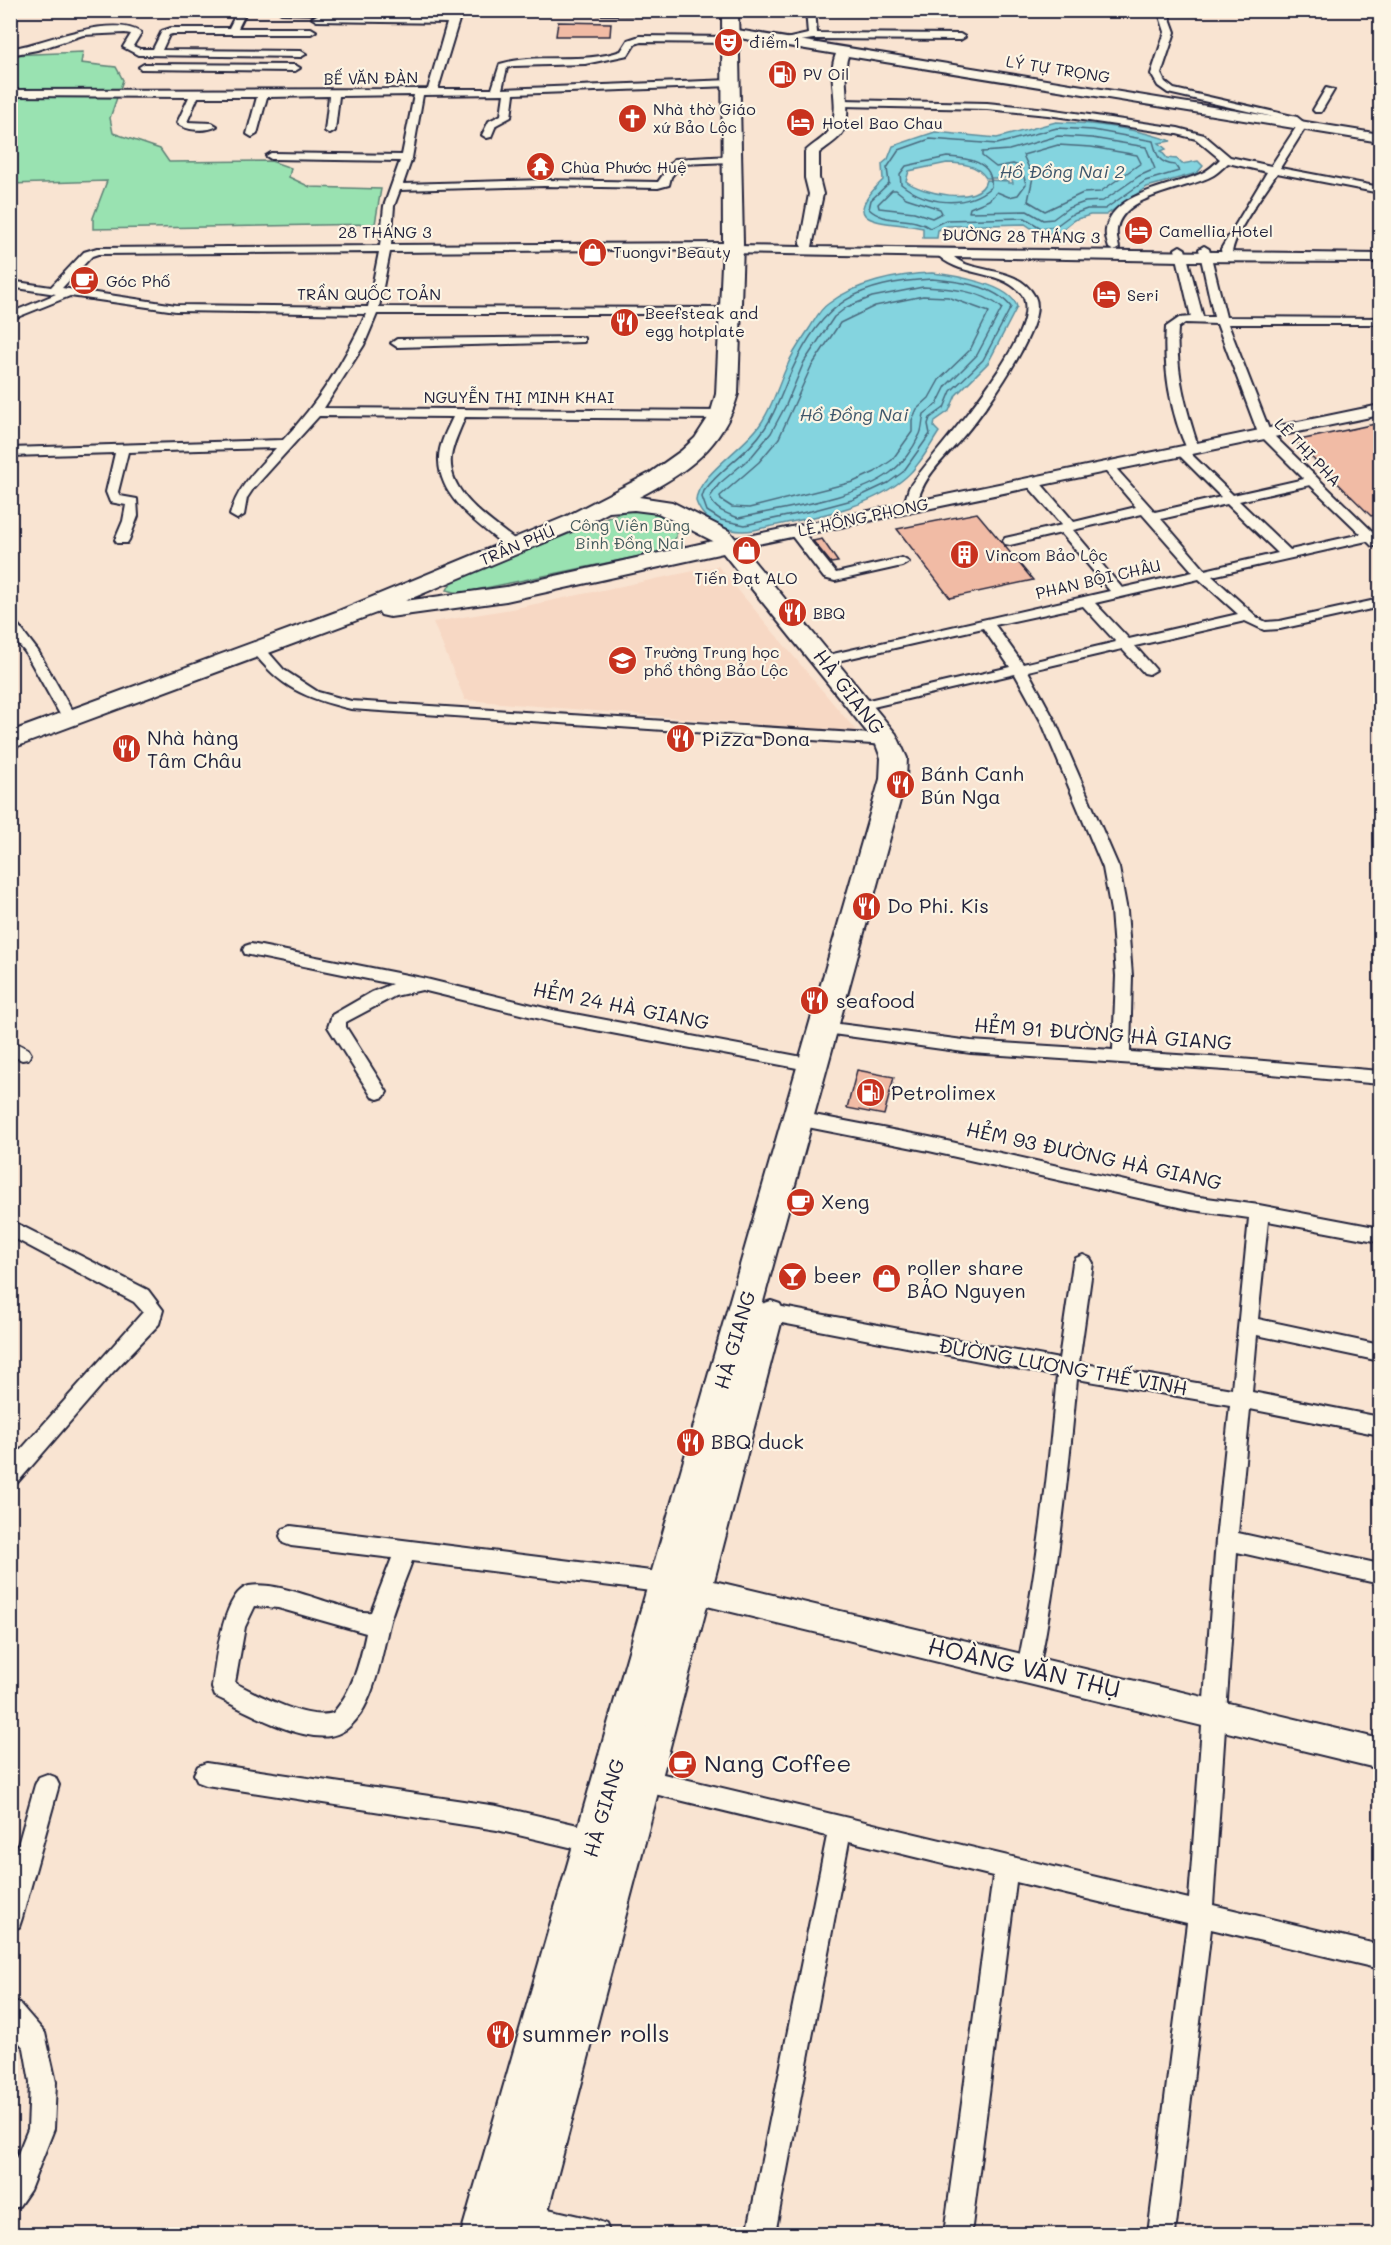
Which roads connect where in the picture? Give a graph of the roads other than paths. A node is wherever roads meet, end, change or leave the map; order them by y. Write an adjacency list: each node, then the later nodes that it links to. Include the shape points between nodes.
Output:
1 (243, 10): 11 (street)
2 (281, 10): 8 (street)
3 (382, 10): 10 (street)
4 (810, 10): 12 (street)
5 (1162, 10): 36 (street, via 1170,32 1156,74 1161,84 1175,92 1294,119)
6 (598, 11): 7 (street)
7 (730, 11): 13 (highway, TRẦN PHÚ)
8 (319, 13): 10 (street); 16 (street)
9 (454, 15): 10 (street); 26 (street)
10 (372, 19)
11 (233, 30): 16 (street); 18 (street, via 171,31 165,33)
12 (813, 36): 14 (street); 15 (street)
13 (731, 37): 15 (street, LÝ TỰ TRỌNG); 19 (street, LÝ TỰ TRỌNG); 21 (street, via 640,39 632,42 625,53); 23 (highway, TRẦN PHÚ)
14 (960, 37)
15 (784, 42): 19 (street, LÝ TỰ TRỌNG)
16 (306, 43): 18 (street); 22 (street)
17 (10, 52): 18 (street, via 76,33 125,30 136,33 128,44 131,49)
18 (156, 53)
19 (843, 54): 33 (street, via 838,80); 36 (street, LÝ TỰ TRỌNG)
20 (144, 67): 22 (street)
21 (572, 76): 23 (street, BẾ VĂN ĐÀN, via 589,87); 27 (street, via 522,61 505,65); 28 (street, BẾ VĂN ĐÀN)
22 (289, 81): 31 (street, BẾ VĂN ĐÀN); 32 (street, BẾ VĂN ĐÀN)
23 (731, 82): 44 (highway, TRẦN PHÚ)
24 (1329, 90): 34 (street)
25 (419, 92): 26 (street, BẾ VĂN ĐÀN); 31 (street, BẾ VĂN ĐÀN); 43 (street)
26 (432, 92): 27 (street, BẾ VĂN ĐÀN)
27 (496, 92): 28 (street, BẾ VĂN ĐÀN)
28 (509, 92): 39 (street, via 506,117 492,123)
29 (10, 93): 30 (street, BẾ VĂN ĐÀN)
30 (195, 93): 32 (street, BẾ VĂN ĐÀN); 35 (street, via 182,123)
31 (334, 93): 37 (street)
32 (263, 94): 38 (street)
33 (842, 103): 45 (street, via 987,106 1178,130 1200,137); 50 (street, via 836,132 812,152 816,194)
34 (1318, 110)
35 (212, 126)
36 (1307, 129): 40 (street, LÝ TỰ TRỌNG); 41 (street, LÝ TỰ TRỌNG); 46 (street); 47 (street)
37 (330, 131)
38 (252, 134)
39 (487, 135)
40 (1380, 138)
41 (1380, 143)
42 (271, 156): 43 (street)
43 (407, 158): 48 (street)
44 (731, 159): 48 (street, via 678,161 665,183 658,184); 51 (highway, TRẦN PHÚ)
45 (1226, 159): 46 (street); 52 (street, via 1204,177 1174,184 1130,204 1115,216 1111,231)
46 (1275, 170): 47 (street); 56 (street)
47 (1284, 176): 49 (street)
48 (398, 187): 53 (street, via 389,206)
49 (1380, 190)
50 (807, 244): 51 (street, ĐƯỜNG 28 THÁNG 3); 55 (street, ĐƯỜNG 28 THÁNG 3)
51 (733, 247): 53 (street, 28 THÁNG 3); 57 (street, ĐƯỜNG 28 THÁNG 3); 65 (highway, TRẦN PHÚ)
52 (1114, 248): 55 (street, ĐƯỜNG 28 THÁNG 3); 58 (street, ĐƯỜNG 28 THÁNG 3)
53 (385, 249): 62 (street, 28 THÁNG 3, via 97,251 88,254); 64 (street)
54 (1380, 250): 56 (street, ĐƯỜNG 28 THÁNG 3)
55 (1061, 251): 57 (street, ĐƯỜNG 28 THÁNG 3); 58 (street, ĐƯỜNG 28 THÁNG 3)
56 (1235, 251): 59 (street, ĐƯỜNG 28 THÁNG 3); 60 (street, ĐƯỜNG 28 THÁNG 3)
57 (940, 252): 90 (street, via 957,265 1016,283 1032,301 1032,310 991,391 919,481)
58 (1182, 253): 59 (street, ĐƯỜNG 28 THÁNG 3); 67 (street)
59 (1206, 253): 69 (street, LÊ THỊ PHA)
60 (1380, 258)
61 (10, 284): 62 (street, TRẦN QUỐC TOẢN)
62 (54, 290): 63 (street, TRẦN QUỐC TOẢN)
63 (70, 292): 64 (street, TRẦN QUỐC TOẢN, via 176,308); 66 (street)
64 (373, 310): 70 (street, TRẦN QUỐC TOẢN); 76 (street, via 358,345)
65 (730, 311): 70 (street, TRẦN QUỐC TOẢN); 78 (highway, TRẦN PHÚ, via 727,394)
66 (10, 316)
67 (1198, 320): 69 (street); 71 (street, via 1183,320)
68 (1380, 321): 69 (street)
69 (1223, 325): 71 (street); 79 (street, LÊ THỊ PHA)
70 (514, 326): 72 (street); 73 (street)
71 (1171, 331): 82 (street, via 1170,347)
72 (580, 340)
73 (397, 344)
74 (1380, 395): 79 (street, LÊ HỒNG PHONG)
75 (1380, 410): 79 (street, LÊ HỒNG PHONG)
76 (316, 412): 77 (street, NGUYỄN THỊ MINH KHAI); 80 (street)
77 (460, 413): 78 (street, NGUYỄN THỊ MINH KHAI); 100 (street, via 445,460 448,476 463,501)
78 (721, 415): 84 (highway, TRẦN PHÚ)
79 (1261, 426): 82 (street, LÊ HỒNG PHONG); 86 (street, LÊ THỊ PHA)
80 (289, 444): 81 (street); 92 (street, via 248,487)
81 (122, 450): 83 (street); 97 (street, via 112,492 115,499 132,502 133,512)
82 (1187, 450): 85 (street, LÊ HỒNG PHONG); 88 (street)
83 (10, 452)
84 (688, 456): 89 (highway, TRẦN PHÚ, via 658,478); 93 (highway, via 672,492)
85 (1107, 466): 87 (street, LÊ HỒNG PHONG); 91 (street)
86 (1311, 481): 88 (street); 96 (street, LÊ THỊ PHA)
87 (1032, 482): 90 (street, LÊ HỒNG PHONG); 94 (street)
88 (1230, 499): 91 (street); 101 (street)
89 (604, 506): 93 (highway, HÀ GIANG, via 651,504); 100 (highway, TRẦN PHÚ)
90 (910, 507): 95 (street, LÊ HỒNG PHONG)
91 (1148, 513): 94 (street); 104 (street)
92 (237, 515)
93 (683, 516): 99 (highway, HÀ GIANG, via 721,536); 102 (highway, via 688,536 684,545)
94 (1070, 526): 98 (street); 106 (street, via 1066,531)
95 (795, 531): 99 (street, LÊ HỒNG PHONG); 103 (street, via 829,575 835,577)
96 (1377, 538): 101 (street, PHAN BỘI CHÂU)
97 (122, 540)
98 (1010, 541)
99 (729, 545): 102 (highway, LÊ HỒNG PHONG); 116 (highway, HÀ GIANG)
100 (514, 546): 105 (highway, TRẦN PHÚ)
101 (1287, 555): 104 (street, PHAN BỘI CHÂU)
102 (662, 559): 108 (highway, LÊ HỒNG PHONG)
103 (902, 562)
104 (1202, 574): 106 (street, PHAN BỘI CHÂU); 110 (street)
105 (442, 576): 108 (highway, via 437,588 440,594); 111 (highway, TRẦN PHÚ)
106 (1119, 593): 107 (street, PHAN BỘI CHÂU)
107 (1085, 600): 112 (street, PHAN BỘI CHÂU); 114 (street)
108 (457, 601): 111 (highway, LÊ HỒNG PHONG)
109 (1380, 603): 110 (street, via 1264,626)
110 (1248, 616): 114 (street)
111 (345, 617): 115 (highway, TRẦN PHÚ)
112 (986, 623): 116 (street, PHAN BỘI CHÂU); 117 (street)
113 (10, 624): 120 (street, via 31,651)
114 (1125, 645): 117 (street); 118 (street)
115 (258, 649): 120 (highway, TRẦN PHÚ); 121 (street, via 279,674 313,695 351,705)
116 (824, 660): 119 (highway, HÀ GIANG)
117 (1020, 670): 119 (street); 126 (street, via 1049,723 1111,868 1124,976)
118 (1149, 670)
119 (860, 706): 121 (highway, HÀ GIANG)
120 (69, 718): 122 (highway, TRẦN PHÚ)
121 (887, 740): 125 (highway, HÀ GIANG, via 894,758 893,780)
122 (10, 741)
123 (251, 950): 124 (street, HẺM 24 HÀ GIANG)
124 (422, 984): 127 (street, HẺM 24 HÀ GIANG, via 553,1016); 129 (street, HẺM 24 HÀ GIANG, via 407,985 338,1019 337,1027)
125 (824, 1028): 126 (street, HẺM 91 ĐƯỜNG HÀ GIANG, via 970,1047); 127 (highway, HÀ GIANG)
126 (1121, 1056): 128 (street, HẺM 91 ĐƯỜNG HÀ GIANG)
127 (813, 1065): 130 (highway, HÀ GIANG)
128 (1380, 1078)
129 (378, 1092)
130 (798, 1119): 131 (street, HẺM 93 ĐƯỜNG HÀ GIANG, via 1192,1203); 135 (highway, HÀ GIANG)
131 (1259, 1212): 133 (street, HẺM 93 ĐƯỜNG HÀ GIANG); 136 (street)
132 (10, 1227): 141 (street, via 141,1296 153,1310 152,1318)
133 (1380, 1235)
134 (1083, 1263): 138 (street)
135 (758, 1310): 138 (street, ĐƯỜNG LƯƠNG THẾ VINH); 146 (highway, HÀ GIANG)
136 (1248, 1325): 137 (street); 139 (street)
137 (1380, 1353)
138 (1068, 1369): 139 (street, ĐƯỜNG LƯƠNG THẾ VINH); 148 (street, via 1051,1533)
139 (1240, 1399): 140 (street, ĐƯỜNG LƯƠNG THẾ VINH); 143 (street)
140 (1380, 1426)
141 (10, 1477)
142 (291, 1536): 144 (street)
143 (1227, 1540): 145 (street); 149 (street)
144 (406, 1549): 146 (street); 147 (street)
145 (1380, 1574)
146 (682, 1587): 148 (street, HOÀNG VĂN THỤ); 152 (highway, HÀ GIANG)
147 (379, 1621): 147 (street, via 367,1623 278,1598 250,1596 235,1623 222,1689 308,1724 341,1722 364,1678)
148 (1028, 1669): 149 (street, HOÀNG VĂN THỤ)
149 (1216, 1714): 150 (street, HOÀNG VĂN THỤ); 157 (street)
150 (1380, 1754)
151 (206, 1774): 155 (street, via 497,1818)
152 (630, 1777): 154 (street); 155 (highway, HÀ GIANG); 163 (street, HÀ GIANG)
153 (47, 1785): 158 (street)
154 (840, 1828): 156 (street); 165 (street)
155 (594, 1841): 162 (highway, HÀ GIANG)
156 (1006, 1867): 157 (street); 166 (street)
157 (1200, 1914): 159 (street); 167 (street)
158 (10, 1918)
159 (1380, 1957)
160 (10, 2012): 161 (street, via 36,2042 43,2082 41,2129 21,2181)
161 (10, 2198)
162 (487, 2222): 163 (street)
163 (526, 2226): 164 (street)
164 (596, 2235)
165 (761, 2235)
166 (957, 2235)
167 (1162, 2235)

